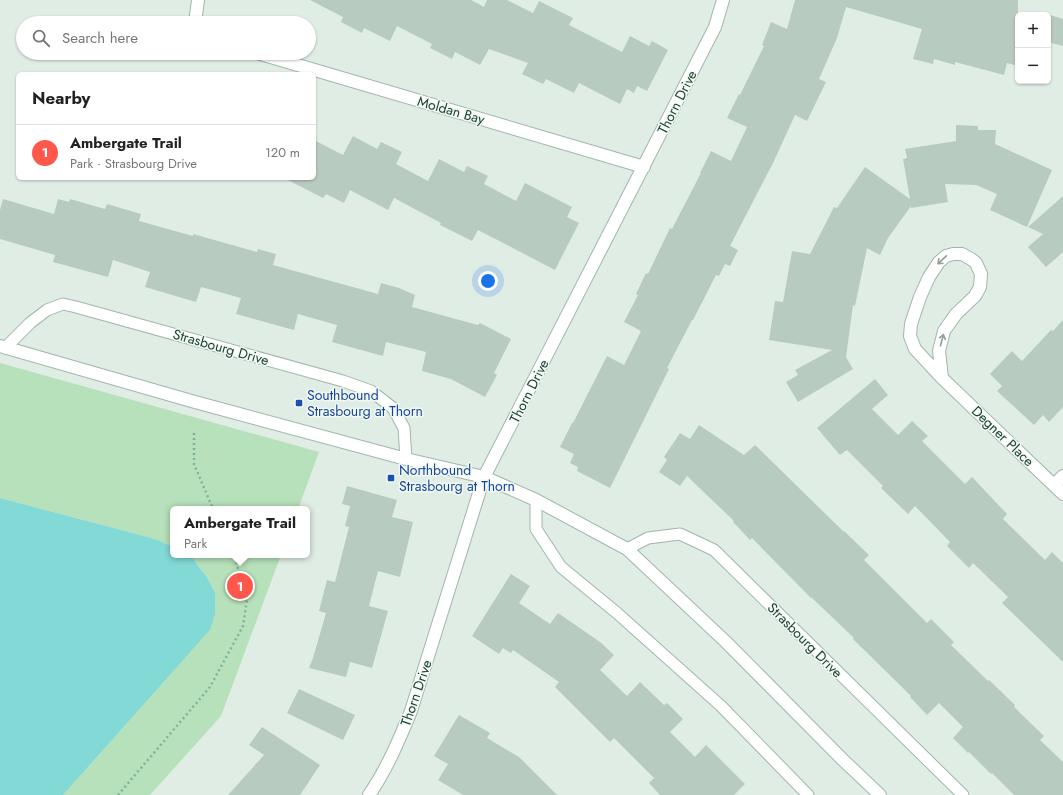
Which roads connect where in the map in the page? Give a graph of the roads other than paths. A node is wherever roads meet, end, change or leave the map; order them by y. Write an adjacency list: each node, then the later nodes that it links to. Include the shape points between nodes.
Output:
1 (198, 0): 3 (street)
2 (723, 0): 5 (street, Thorn Drive, via 715,27)
3 (197, 16)
4 (281, 60): 5 (street, Moldan Bay)
5 (644, 167): 10 (street, Thorn Drive)
6 (3, 347): 8 (street, Strasbourg Drive); 8 (lane, Strasbourg Drive, via 47,310 63,304 84,309 371,391 393,408 404,428)
7 (942, 378): 7 (street, Degner Place, one-way to 7, via 939,351 944,331 980,287 981,274 976,263 962,254 946,256 939,262 929,277 911,324 910,336 915,349); 11 (street, Degner Place)
8 (406, 459): 10 (street, Strasbourg Drive)
9 (1063, 476): 11 (street)
10 (484, 477): 13 (street, Strasbourg Drive); 15 (street, Thorn Drive, via 411,711 391,758)
11 (1054, 485): 12 (street, Degner Place)
12 (1063, 494)
13 (536, 500): 14 (street, Strasbourg Drive); 16 (lane, via 536,529 562,567 618,613 721,706)
14 (627, 548): 17 (street, Strasbourg Drive); 18 (lane, Strasbourg Drive, via 648,538 680,534 714,550)
15 (371, 795)
16 (808, 795)
17 (880, 795)
18 (963, 795)

